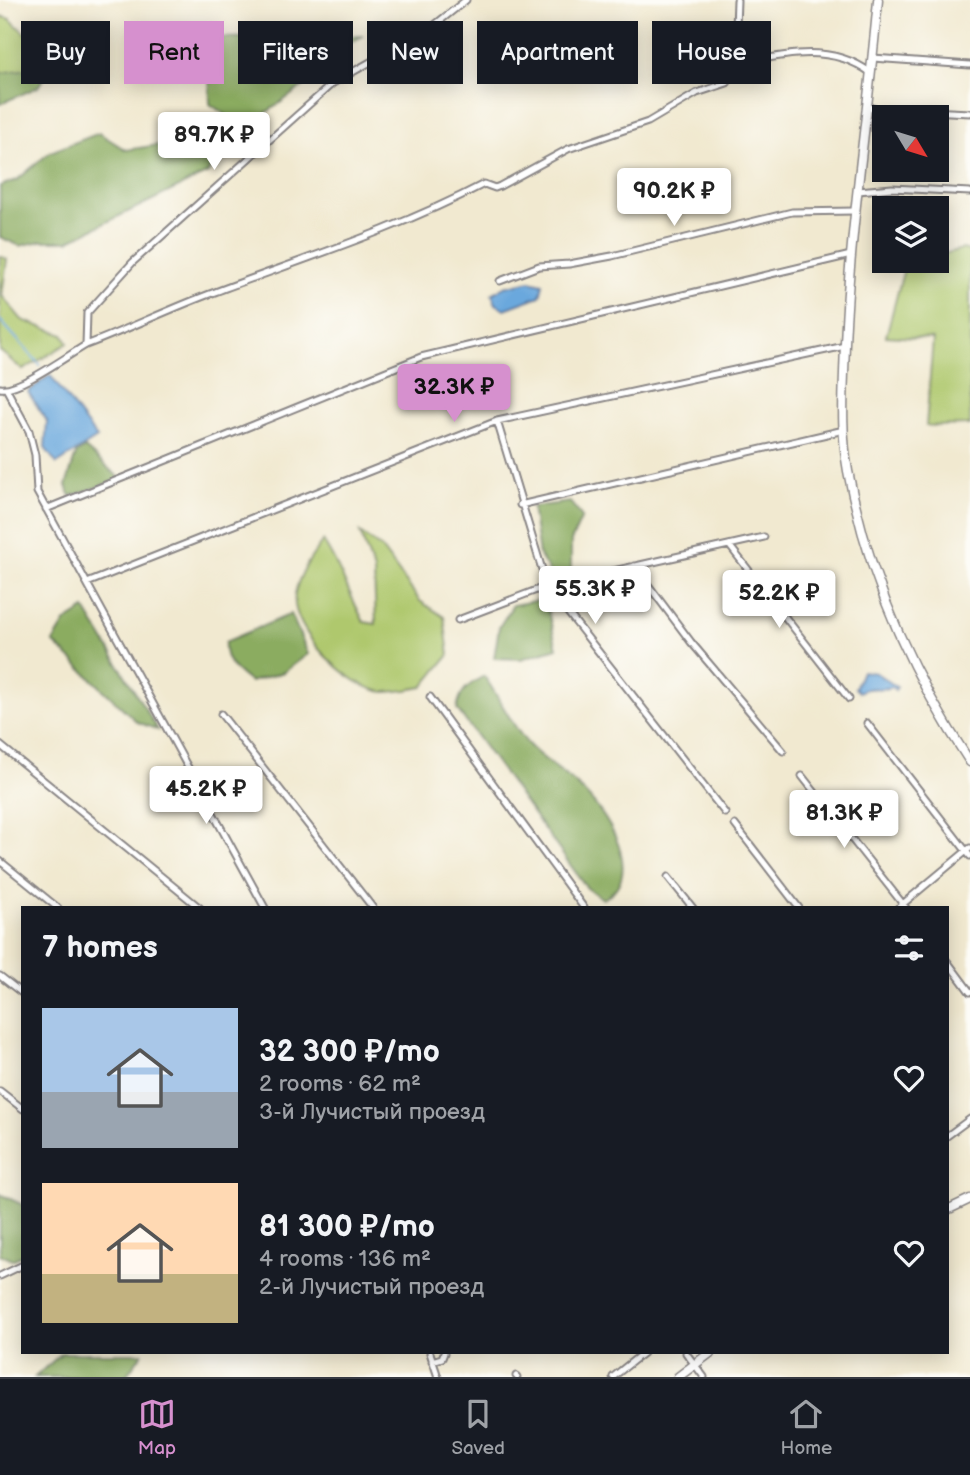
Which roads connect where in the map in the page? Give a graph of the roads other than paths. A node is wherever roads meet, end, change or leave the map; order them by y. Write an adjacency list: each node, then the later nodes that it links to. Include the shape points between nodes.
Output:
1 (466, 0): 17 (street, via 431,28 332,83 133,261 87,313)
2 (737, 0): 4 (street)
3 (878, 0): 5 (street)
4 (736, 21)
5 (873, 58): 7 (street); 8 (street)
6 (771, 59): 8 (street, via 810,52 852,60)
7 (970, 65)
8 (871, 73): 10 (street)
9 (724, 84): 17 (street, via 697,93 648,122 568,149 500,186 484,184 361,239 211,293)
10 (868, 108): 11 (street); 12 (street)
11 (970, 113)
12 (858, 191): 13 (street); 14 (street)
13 (970, 192)
14 (855, 211): 15 (street); 16 (street, via 792,212 624,253 539,266)
15 (851, 254): 18 (street); 24 (street, via 421,357)
16 (500, 281)
17 (86, 345): 20 (street)
18 (845, 346): 21 (street); 22 (street)
19 (0, 388): 20 (street)
20 (7, 390): 24 (street, via 29,431 37,492)
21 (497, 421): 23 (street); 28 (street)
22 (844, 430): 23 (street); 37 (street, via 870,566 920,681)
23 (520, 505): 29 (street)
24 (46, 509): 28 (street)
25 (764, 537): 26 (street)
26 (729, 545): 27 (street); 32 (street)
27 (634, 566): 29 (street); 36 (street)
28 (87, 583): 46 (street)
29 (547, 586): 30 (street); 39 (street)
30 (458, 620)
31 (430, 697): 48 (street)
32 (849, 699)
33 (221, 714): 47 (street)
34 (867, 723): 41 (street)
35 (0, 746): 45 (street)
36 (783, 751)
37 (970, 762)
38 (802, 776): 51 (street)
39 (725, 813)
40 (735, 825): 50 (street)
41 (969, 852): 52 (street)
42 (0, 861): 44 (street)
43 (668, 877): 49 (street)
44 (56, 906)
45 (199, 906)
46 (264, 906)
47 (371, 906)
48 (583, 906)
49 (691, 906)
50 (797, 906)
51 (901, 906)
52 (903, 906)
53 (949, 964): 56 (street)
54 (0, 976): 55 (street)
55 (21, 992)
56 (970, 992)
57 (0, 1091): 58 (street)
58 (21, 1107)
59 (970, 1119): 60 (street)
60 (949, 1135)
61 (970, 1199): 62 (street)
62 (949, 1209)
63 (21, 1266): 64 (street)
64 (0, 1276)
65 (430, 1354): 70 (street)
66 (444, 1354): 70 (street)
67 (642, 1354): 73 (street)
68 (687, 1354): 71 (street)
69 (709, 1354): 71 (street)
70 (432, 1361): 72 (street)
71 (695, 1364): 74 (street); 75 (street)
72 (438, 1377)
73 (613, 1377)
74 (678, 1377)
75 (704, 1377)

